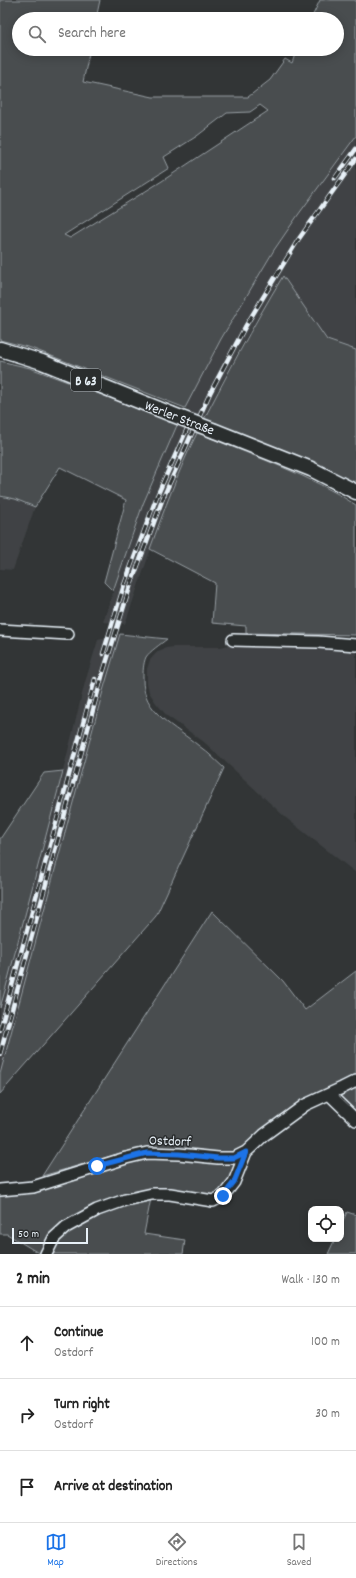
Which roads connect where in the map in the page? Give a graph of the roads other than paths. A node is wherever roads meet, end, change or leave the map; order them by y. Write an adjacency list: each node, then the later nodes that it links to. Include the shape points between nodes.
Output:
1 (0, 349): 2 (main road, Werler Straße / B 63, bridge, via 42,362 311,468)
2 (356, 492)
3 (0, 630): 4 (street)
4 (68, 634)
5 (233, 640): 6 (street)
6 (356, 644)
7 (356, 1081): 8 (street, Ostdorf)
8 (329, 1094): 9 (street); 10 (street, Ostdorf, via 305,1105 264,1135)
9 (356, 1120)
10 (246, 1152): 11 (street, Ostdorf, via 234,1158 147,1153 33,1187); 12 (street, Ostdorf, via 234,1182 223,1196 213,1201 170,1194 152,1194 124,1200 97,1210 66,1227 54,1238)
11 (0, 1190)
12 (46, 1254)

